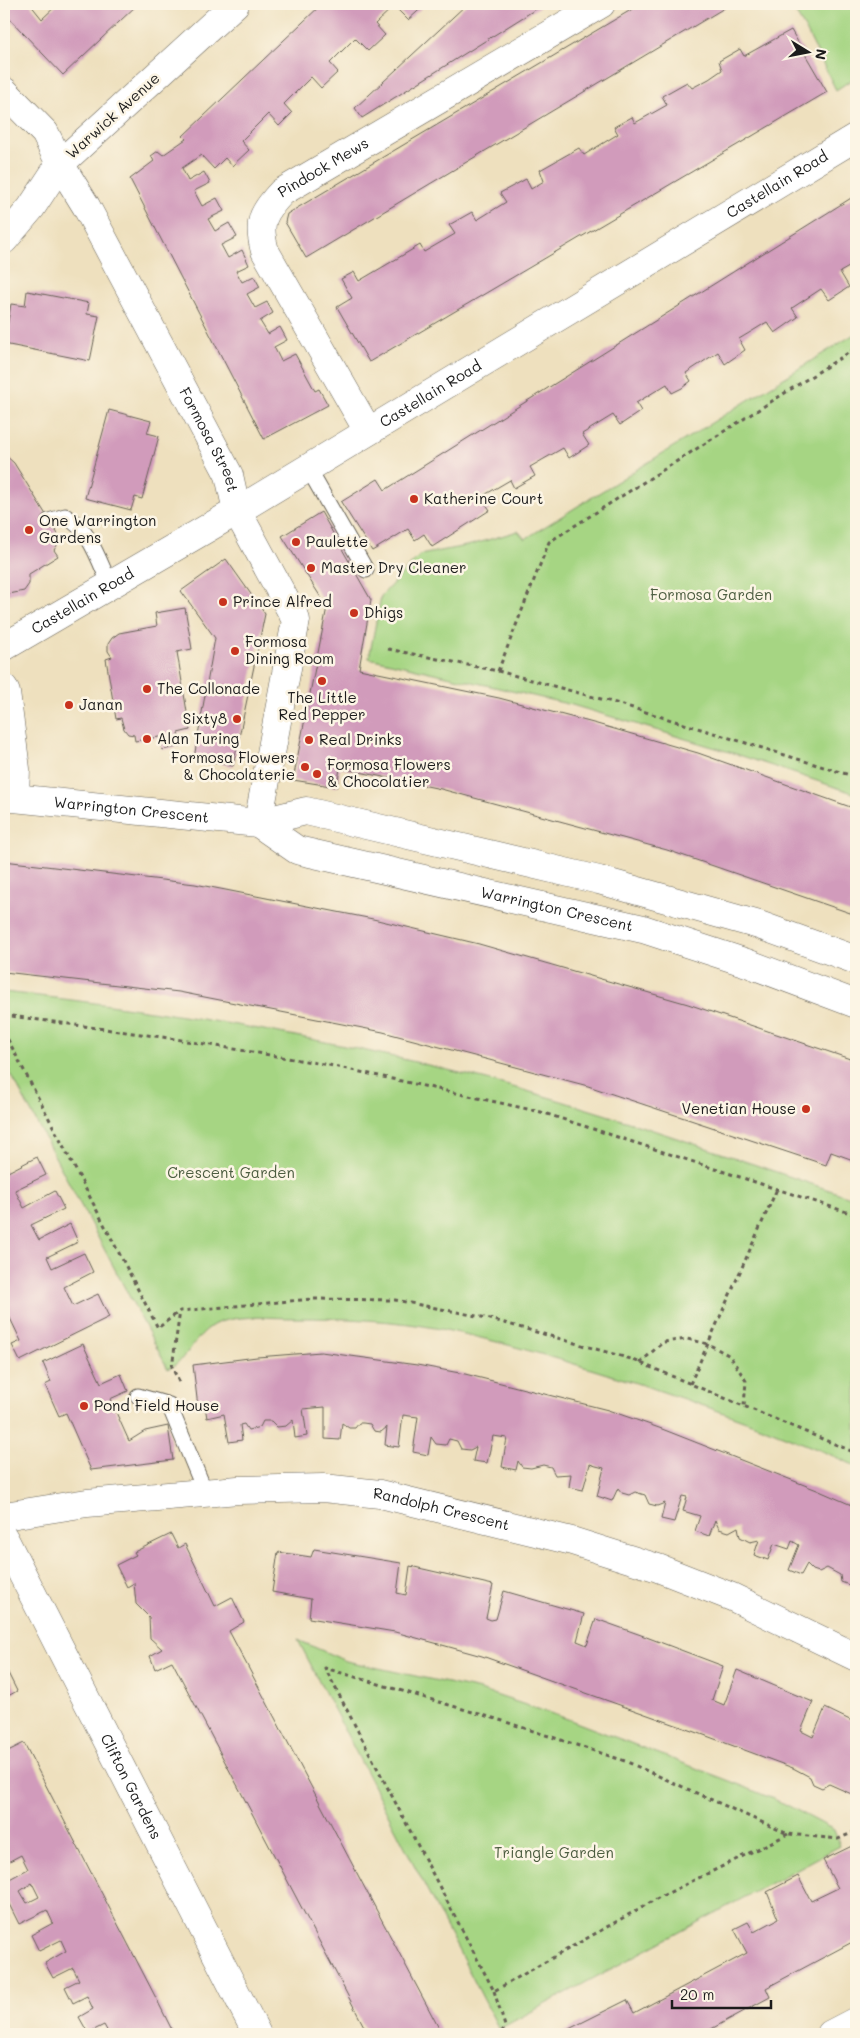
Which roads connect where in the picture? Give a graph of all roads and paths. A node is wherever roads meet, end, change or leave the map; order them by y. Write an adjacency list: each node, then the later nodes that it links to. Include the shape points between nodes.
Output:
1 (235, 4): 5 (street, Warwick Avenue)
2 (601, 4): 8 (street, Pindock Mews, via 282,192 268,208 260,233 265,251)
3 (4, 91): 5 (street, Formosa Street, via 45,133)
4 (856, 137): 8 (street, Castellain Road)
5 (60, 164): 6 (street, Warwick Avenue, via 32,208); 10 (street, Formosa Street, via 86,206 229,475)
6 (4, 240)
7 (856, 348): 16 (path, via 549,542)
8 (368, 431): 9 (street, Castellain Road)
9 (308, 468): 10 (street, Castellain Road); 12 (lane)
10 (237, 511): 13 (street, Castellain Road); 20 (street, Formosa Street, via 296,620)
11 (49, 521): 13 (lane, via 65,516 76,522 90,542)
12 (366, 570)
13 (110, 585): 14 (street, Castellain Road)
14 (4, 647)
15 (388, 649): 16 (path)
16 (498, 671): 18 (path, via 623,705)
17 (4, 688): 19 (street, via 16,769)
18 (856, 777)
19 (10, 797): 20 (street, Warrington Crescent)
20 (258, 823): 21 (street, Warrington Crescent, via 306,811 361,822 759,925); 22 (street, Warrington Crescent, via 297,850 643,929)
21 (856, 960)
22 (856, 1004)
23 (4, 1015): 25 (path, via 329,1065 541,1112)
24 (4, 1032): 27 (path, via 158,1328)
25 (776, 1189): 26 (path); 28 (path)
26 (856, 1215)
27 (180, 1311): 29 (path, via 312,1299 395,1300 487,1318); 30 (path, via 172,1367)
28 (708, 1344): 29 (path, via 687,1338 663,1342); 31 (path); 33 (path, via 730,1356 746,1381)
29 (640, 1363): 31 (path)
30 (180, 1384)
31 (690, 1384): 33 (path)
32 (138, 1396): 35 (lane, via 169,1406)
33 (744, 1406): 34 (path)
34 (856, 1453)
35 (206, 1494): 36 (street, Randolph Crescent, via 86,1503); 37 (street, Randolph Crescent, via 324,1488 380,1494 479,1517 658,1568 732,1597)
36 (4, 1533): 42 (street, Clifton Gardens)
37 (856, 1657)
38 (856, 1831): 39 (path, via 838,1839)
39 (788, 1834): 40 (path, via 658,1898); 40 (path, via 625,1761 325,1668)
40 (494, 1991): 43 (path, via 505,2026)
41 (856, 2020): 44 (street)
42 (257, 2034)
43 (501, 2034)
44 (831, 2034)

